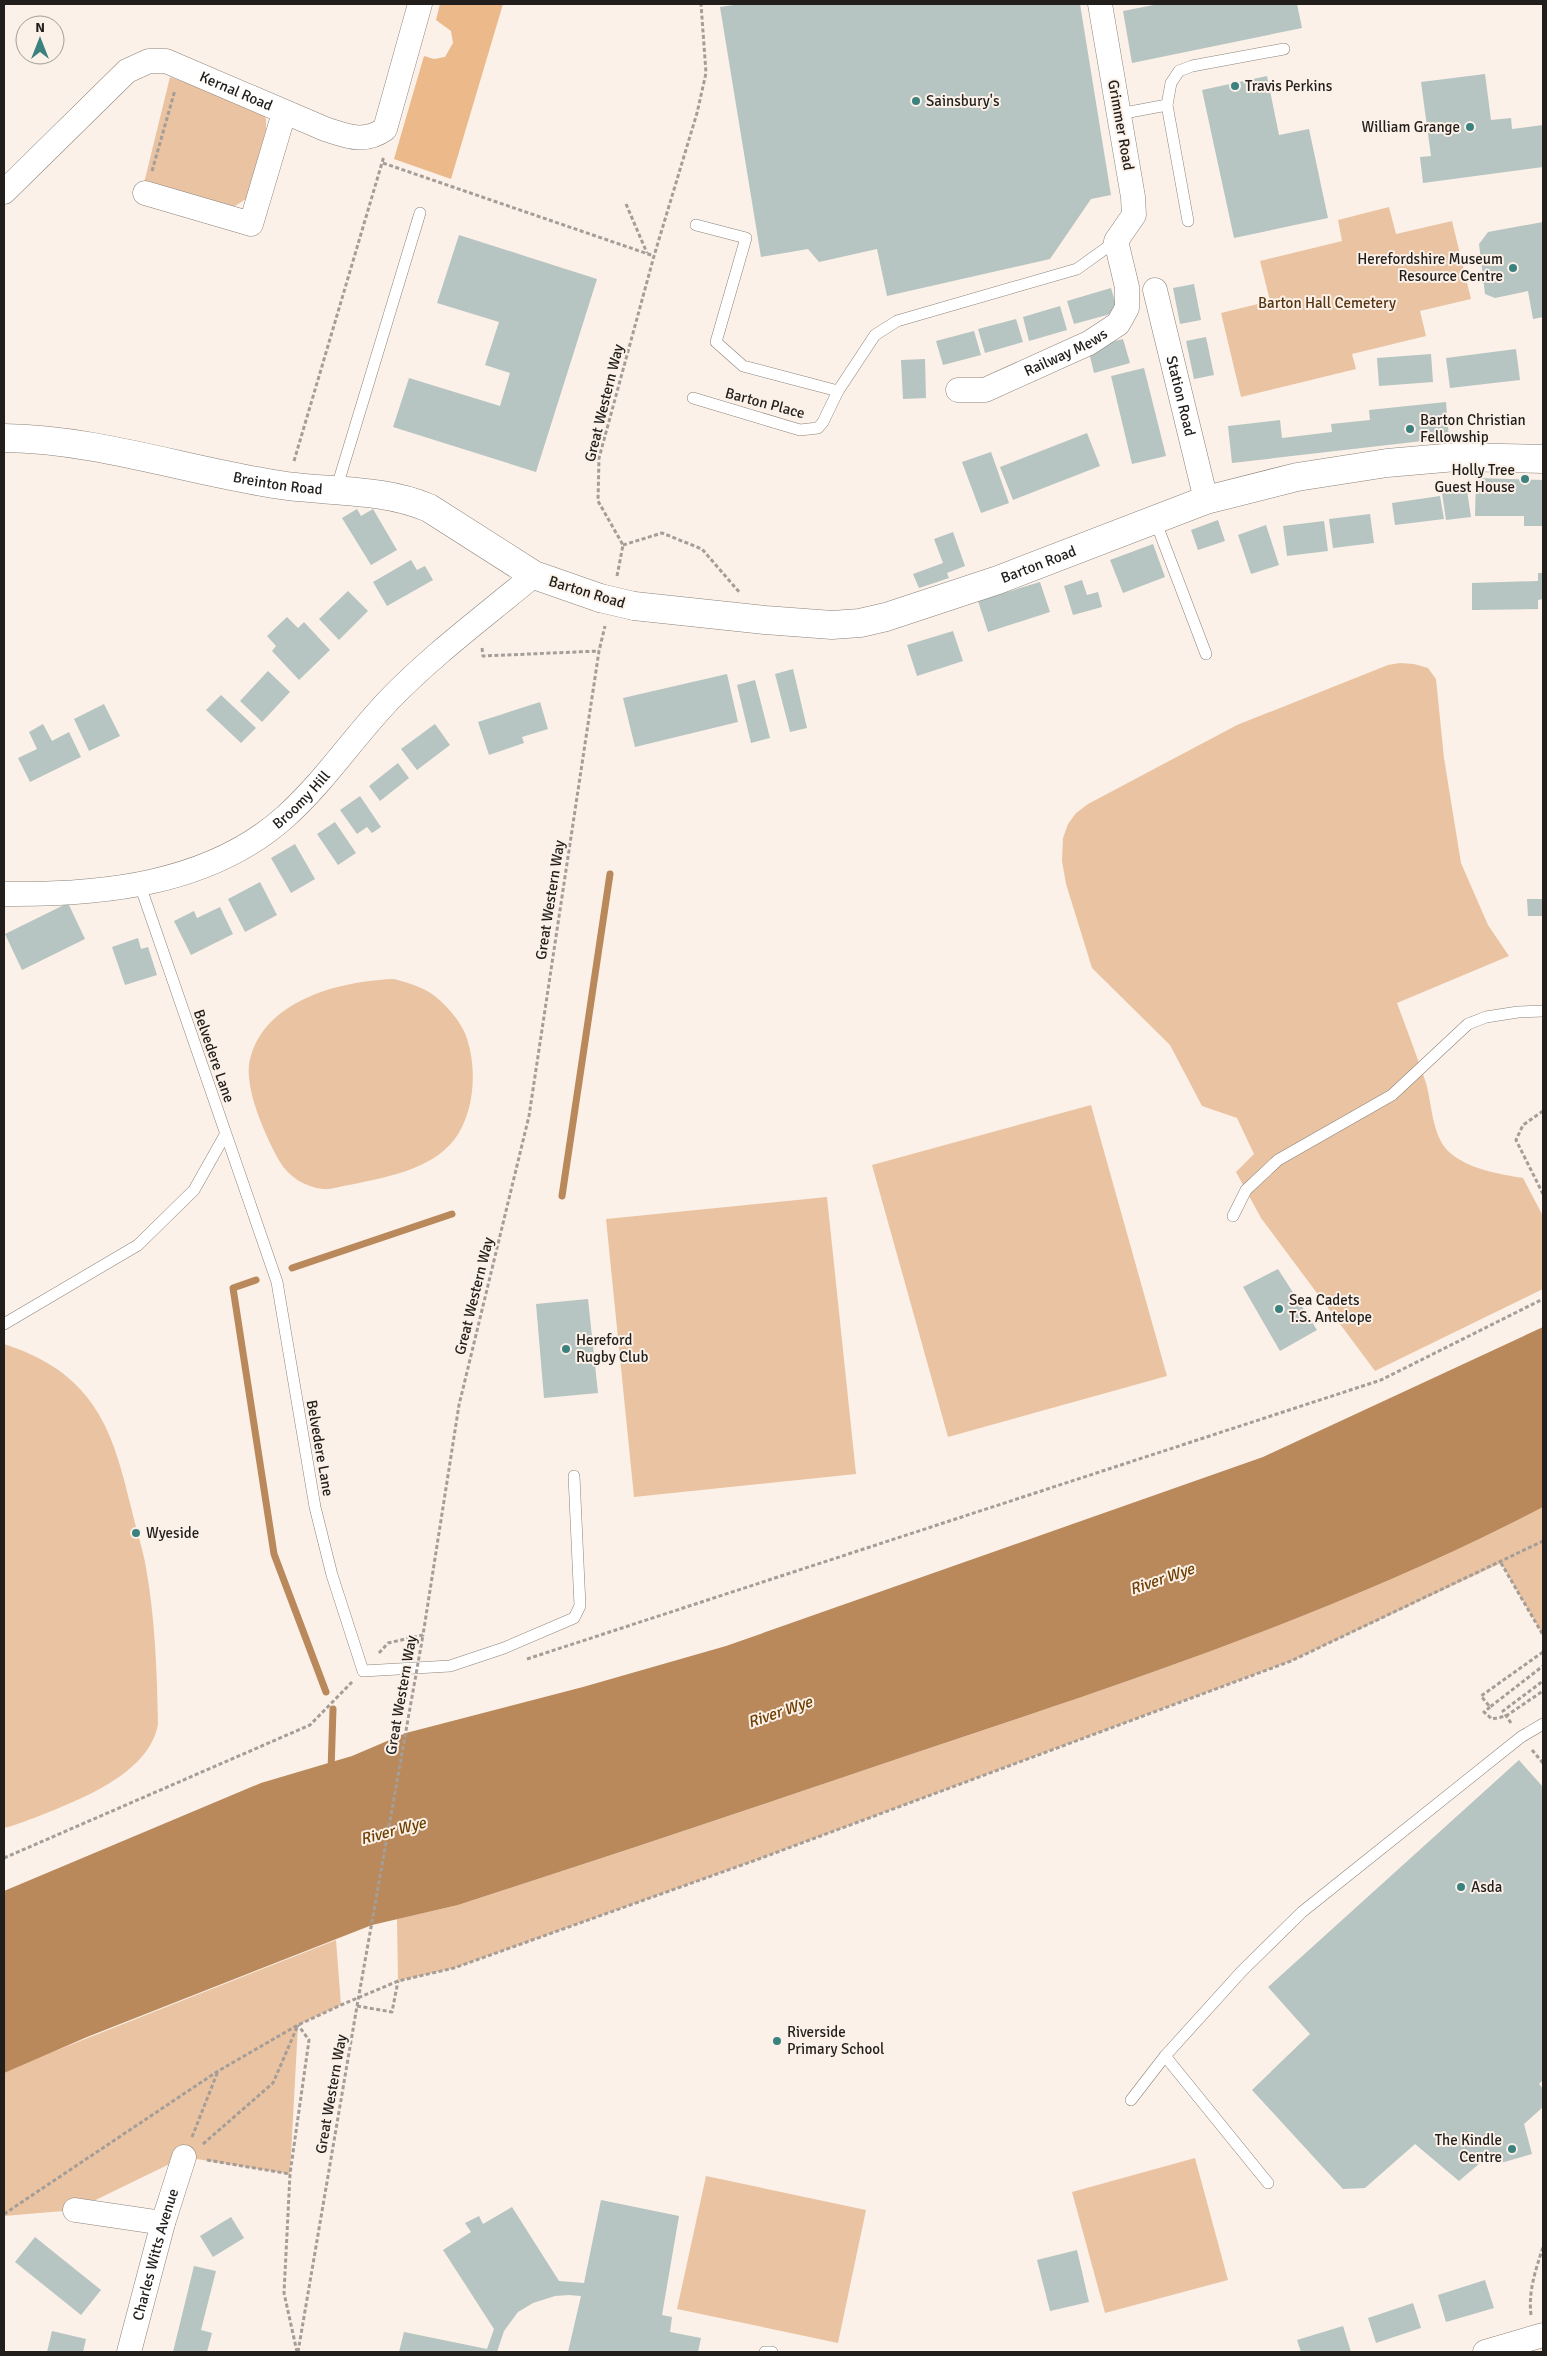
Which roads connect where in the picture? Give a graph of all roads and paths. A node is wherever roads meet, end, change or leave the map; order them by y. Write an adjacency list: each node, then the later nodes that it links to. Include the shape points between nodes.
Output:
1 (420, 4): 7 (street, Kernal Road, via 385,130 367,139 346,136)
2 (702, 4): 17 (path, Great Western Way, via 706,73)
3 (1100, 4): 8 (street, Grimmer Road)
4 (1284, 49): 6 (lane, via 1179,71 1172,83)
5 (181, 69): 7 (street, Kernal Road); 9 (street, Kernal Road, via 166,61 149,61 127,71); 10 (path)
6 (1167, 105): 8 (lane); 13 (lane)
7 (284, 113): 10 (street, via 252,224)
8 (1119, 114): 15 (street, Grimmer Road, via 1134,215)
9 (4, 192)
10 (145, 193)
11 (626, 204): 16 (path)
12 (420, 213): 25 (lane)
13 (1188, 221)
14 (696, 225): 20 (lane, via 746,238 716,342 743,366)
15 (1116, 241): 19 (street, Railway Mews, via 1127,287 1127,308 1118,324 1089,343 985,390); 20 (lane, Barton Place, via 1077,269 897,321 874,335)
16 (647, 253): 17 (path); 24 (path, via 383,163)
17 (654, 256): 28 (path, Great Western Way, via 599,458 598,502)
18 (1155, 290): 26 (street, Station Road)
19 (958, 390)
20 (838, 391): 21 (lane, Barton Place, via 823,422 810,430 800,430)
21 (693, 398)
22 (4, 438): 24 (street, Breinton Road, via 88,447)
23 (1543, 459): 26 (street, Barton Road, via 1456,457 1387,463 1297,477)
24 (287, 486): 25 (street, Breinton Road)
25 (336, 490): 29 (street, Breinton Road, via 383,494 429,508)
26 (1206, 500): 27 (street, Barton Road)
27 (1155, 520): 31 (street, Barton Road, via 998,580 886,617 832,625); 34 (lane)
28 (623, 544): 30 (path, Great Western Way); 31 (path, via 662,533 702,549)
29 (534, 575): 30 (street, Barton Road); 32 (street, Broomy Hill)
30 (607, 600): 31 (street, Barton Road, bridge, via 634,606); 33 (path, Great Western Way)
31 (765, 620)
32 (477, 623): 33 (path, via 483,656); 35 (street, Broomy Hill, via 387,702 318,784 284,818 251,842 220,858 181,874)
33 (599, 651): 47 (path, Great Western Way, via 529,1116 459,1405)
34 (1206, 654)
35 (140, 885): 36 (street, Broomy Hill, via 60,894); 39 (lane, Belvedere Lane)
36 (4, 894)
37 (1543, 1011): 41 (lane, via 1486,1017 1468,1024 1392,1096 1278,1160 1246,1190)
38 (1543, 1111): 40 (path, via 1523,1125 1516,1140)
39 (225, 1135): 43 (lane, via 194,1190 138,1245); 52 (lane, Belvedere Lane, via 277,1282 315,1507 332,1575)
40 (1543, 1194)
41 (1233, 1216)
42 (1543, 1299): 50 (path, via 1381,1380)
43 (4, 1324)
44 (574, 1476): 52 (lane, via 580,1606 574,1618 504,1648 450,1666)
45 (1543, 1542): 46 (path)
46 (1501, 1562): 48 (path); 60 (path, via 1272,1668 756,1860 454,1968)
47 (423, 1635): 52 (path, via 388,1643); 61 (path, Great Western Way, bridge)
48 (1543, 1635)
49 (1543, 1652): 55 (path, via 1481,1696)
50 (526, 1659)
51 (1543, 1666): 55 (path)
52 (363, 1671): 59 (path, via 310,1725)
53 (1543, 1681): 56 (path, via 1503,1711)
54 (1543, 1691): 56 (path)
55 (1490, 1707): 56 (path, via 1484,1712 1492,1720)
56 (1506, 1716): 58 (path)
57 (1543, 1724): 58 (lane)
58 (1521, 1737): 63 (lane, via 1302,1912)
59 (4, 1858)
60 (398, 1982): 61 (path, via 392,2012); 62 (path)
61 (358, 2006): 75 (path, Great Western Way)
62 (298, 2024): 64 (path); 66 (path, via 273,2083 210,2139); 67 (path, via 309,2040)
63 (1165, 2056): 65 (lane); 68 (lane)
64 (218, 2071): 66 (path); 70 (path)
65 (1131, 2100)
66 (184, 2156): 67 (path); 71 (street, Charles Witts Avenue)
67 (290, 2174): 75 (path, via 284,2293)
68 (1268, 2183)
69 (75, 2210): 71 (street)
70 (4, 2214)
71 (162, 2224): 74 (street, Charles Witts Avenue)
72 (1543, 2247): 73 (path, via 1534,2275 1530,2304)
73 (1539, 2342): 78 (street)
74 (129, 2352)
75 (297, 2352)
76 (765, 2352): 77 (lane)
77 (772, 2352)
78 (1485, 2352)

